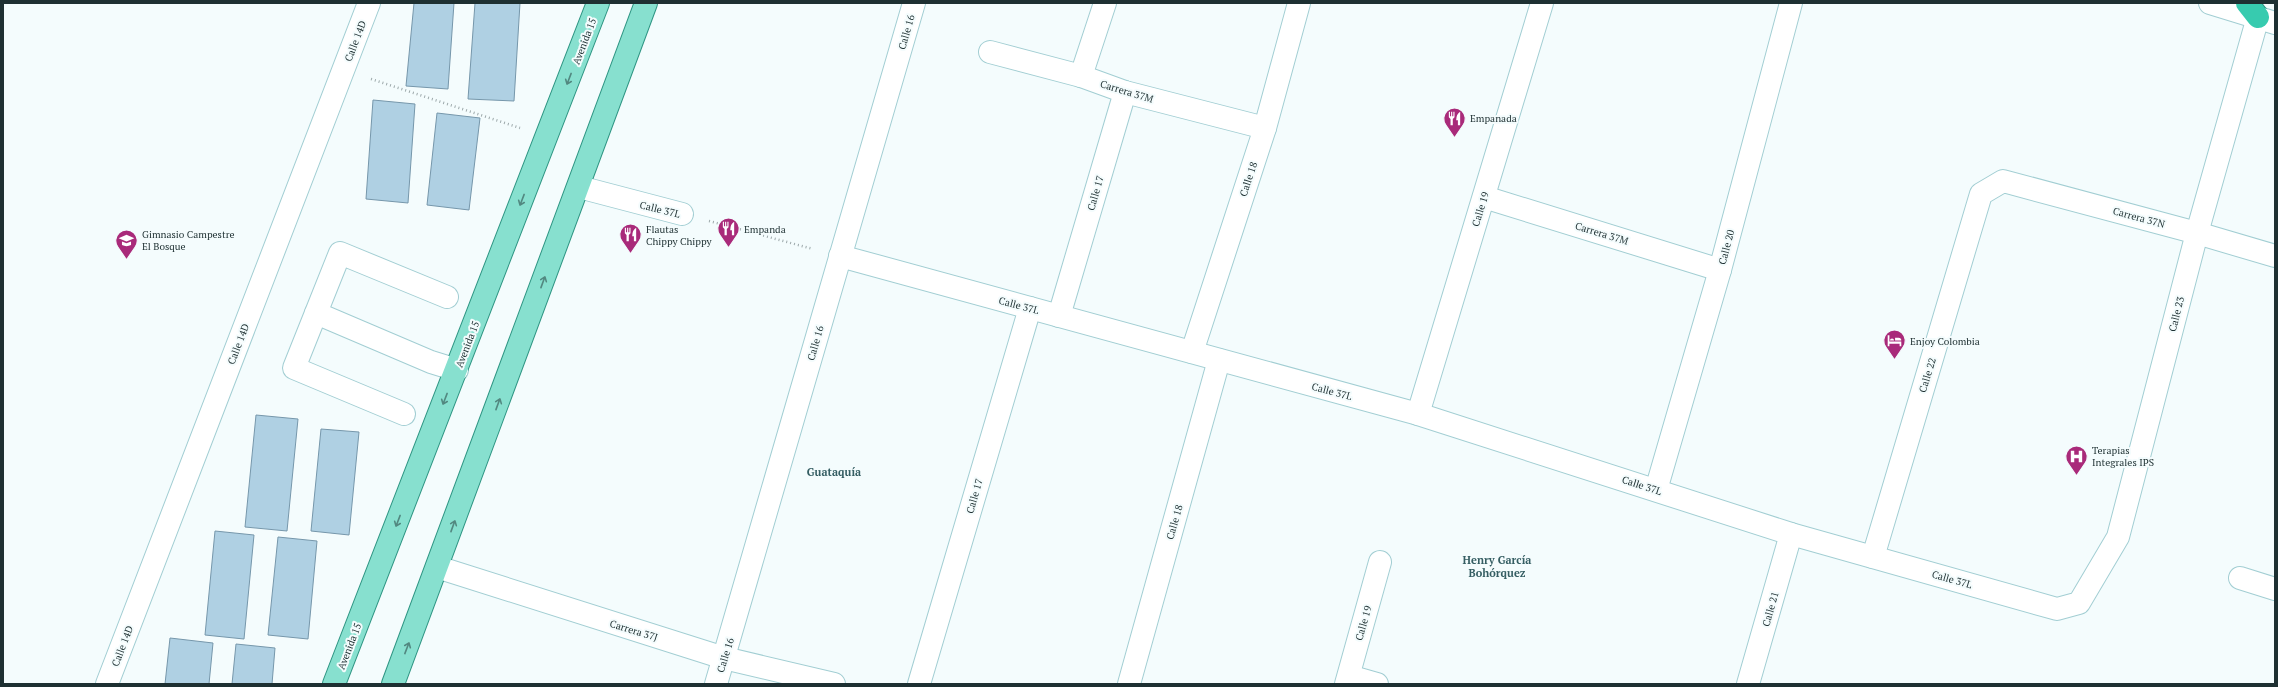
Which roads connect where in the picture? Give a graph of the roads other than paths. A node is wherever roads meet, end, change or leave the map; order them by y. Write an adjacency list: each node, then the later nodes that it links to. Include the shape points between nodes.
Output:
1 (369, 3): 42 (street, Calle 14D)
2 (598, 3): 29 (main road, Avenida 15, one-way to 29)
3 (646, 3): 16 (main road)
4 (914, 3): 20 (street, Calle 16)
5 (1104, 3): 12 (street)
6 (1299, 3): 14 (street, Calle 18)
7 (1542, 3): 17 (street, Calle 19)
8 (1791, 3): 22 (street, Calle 20)
9 (2210, 3): 10 (street)
10 (2260, 14): 19 (street, Calle 23)
11 (990, 52): 12 (street, Carrera 37M)
12 (1081, 76): 13 (street, Carrera 37M)
13 (1125, 92): 14 (street, Carrera 37M); 26 (street, Calle 17)
14 (1265, 128): 27 (street, Calle 18)
15 (2003, 181): 19 (street, Carrera 37N); 34 (street, Calle 22, via 1981,194)
16 (579, 186): 18 (street, Calle 37L); 36 (main road, one-way to 16)
17 (1484, 197): 22 (street, Carrera 37M); 31 (street, Calle 19)
18 (682, 214)
19 (2197, 233): 21 (street, Carrera 37N); 39 (street, Calle 23, via 2118,537)
20 (840, 256): 24 (street, Calle 37L); 40 (street, Calle 16)
21 (2275, 256)
22 (1720, 270): 32 (street, Calle 20)
23 (447, 297): 25 (street, via 340,253)
24 (1030, 308): 26 (street, Calle 37L); 47 (street, Calle 17)
25 (316, 313): 29 (street, via 431,362); 30 (street, via 294,368)
26 (1059, 316): 27 (street, Calle 37L)
27 (1192, 352): 28 (street, Calle 37L)
28 (1219, 360): 31 (street, Calle 37L); 48 (street, Calle 18)
29 (457, 370): 43 (main road, Avenida 15, one-way to 43)
30 (404, 414)
31 (1418, 414): 32 (street, Calle 37L)
32 (1656, 490): 33 (street, Calle 37L)
33 (1792, 534): 34 (street, Calle 37L); 50 (street, Calle 21)
34 (1873, 557): 39 (street, Calle 37L, via 2057,609)
35 (1380, 562): 41 (street, Calle 19)
36 (437, 567): 40 (street, Carrera 37J); 44 (main road, one-way to 36)
37 (2240, 578): 38 (street)
38 (2275, 589)
39 (2079, 603)
40 (724, 658): 45 (street, Calle 16); 46 (street, Carrera 37J)
41 (1348, 680): 49 (street)
42 (107, 684)
43 (334, 684)
44 (393, 684)
45 (716, 684)
46 (834, 684)
47 (919, 684)
48 (1129, 684)
49 (1377, 684)
50 (1748, 684)

